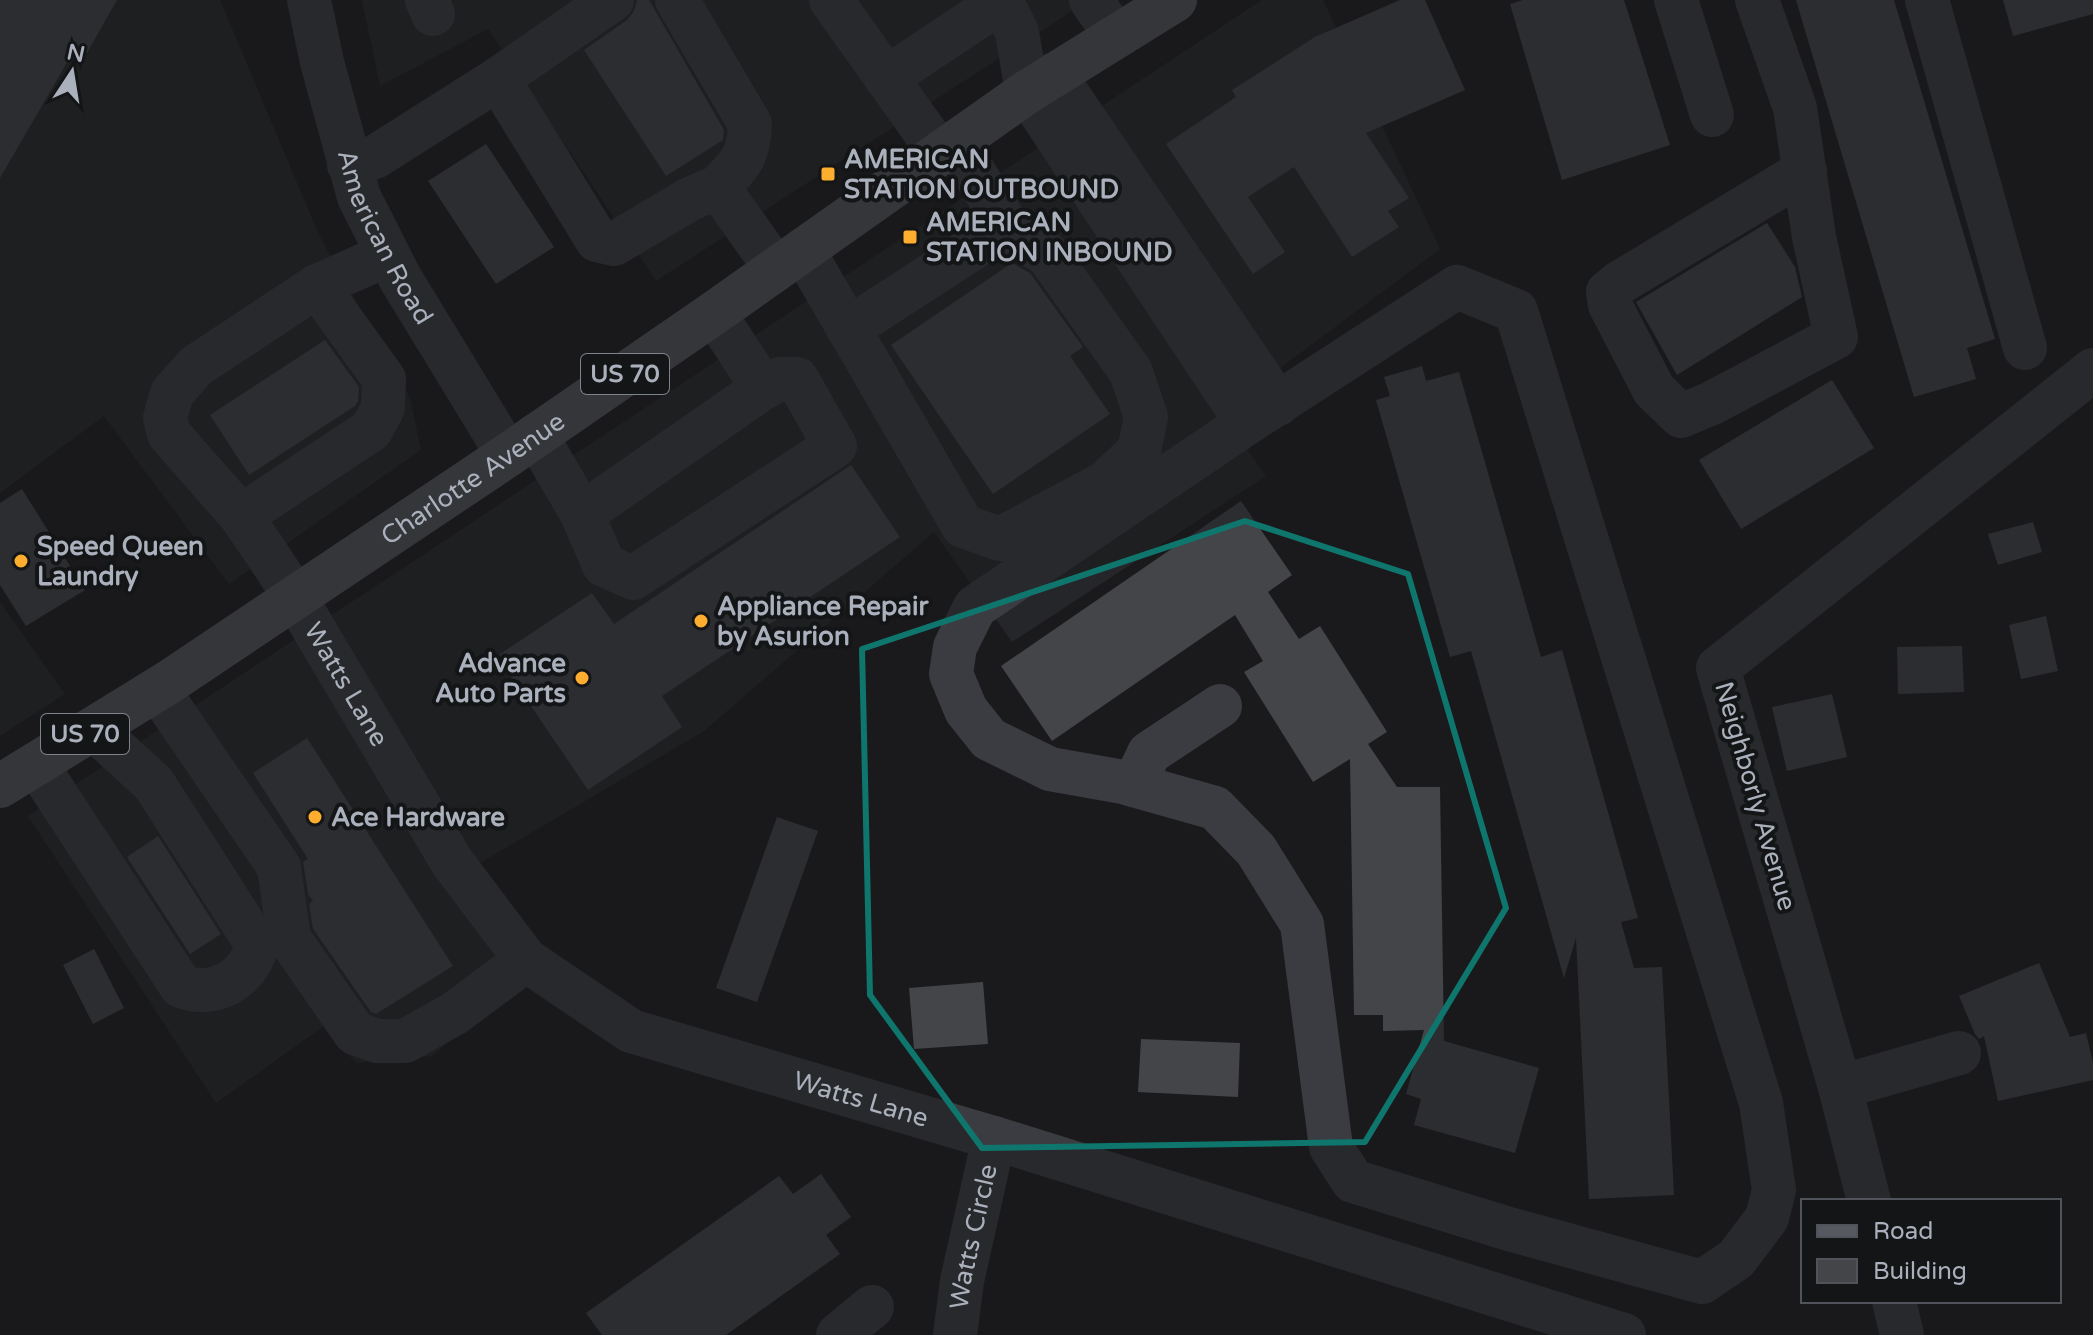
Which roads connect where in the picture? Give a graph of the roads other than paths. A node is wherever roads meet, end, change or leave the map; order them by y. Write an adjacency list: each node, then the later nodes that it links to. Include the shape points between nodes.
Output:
1 (309, 0): 17 (street, American Road)
2 (612, 0): 13 (street)
3 (677, 0): 19 (street, via 750,124 749,148 741,164)
4 (831, 0): 12 (street)
5 (1001, 0): 12 (street); 14 (street)
6 (1091, 0): 11 (street)
7 (1175, 0): 11 (main road, Charlotte Avenue / US 70)
8 (1676, 0): 15 (street)
9 (1757, 0): 18 (street, via 1795,108)
10 (1927, 0): 26 (street)
11 (1116, 36): 14 (main road, Charlotte Avenue / US 70)
12 (886, 78): 16 (street)
13 (498, 79): 17 (street, via 375,157); 19 (street, via 597,240 614,244)
14 (1041, 83): 16 (main road, Charlotte Avenue / US 70); 29 (street)
15 (1712, 115)
16 (948, 148): 20 (street); 22 (main road, Charlotte Avenue / US 70)
17 (349, 165): 21 (street, American Road)
18 (1805, 171): 18 (street, via 1836,337 1681,416 1654,390 1608,292)
19 (718, 187): 22 (street)
20 (1007, 226): 25 (street); 25 (street, via 1047,254 1131,372 1146,417 1139,451 1105,483 1000,539 963,526)
21 (387, 255): 23 (street, Watts Lane); 30 (street, American Road)
22 (789, 260): 24 (main road, Charlotte Avenue / US 70); 25 (street)
23 (317, 286): 32 (street, via 384,379 383,408 371,430); 32 (street, Watts Lane, via 196,366 172,393 165,418 169,434)
24 (714, 313): 28 (street); 30 (main road, Charlotte Avenue / US 70)
25 (848, 329)
26 (2025, 348)
27 (2093, 370): 41 (street, Neighborly Avenue, via 1718,668)
28 (763, 388): 31 (street); 31 (street, American Road, via 779,379 797,379 835,446 633,578 604,565)
29 (1263, 414): 38 (street, via 975,607 955,647 951,674 966,710 989,739 1050,769); 38 (street, via 1457,287 1516,311 1761,1103 1774,1190 1767,1218 1736,1259 1702,1282 1353,1181 1331,1147 1302,924 1256,850 1215,808)
30 (522, 445): 31 (street, American Road); 33 (main road, Charlotte Avenue / US 70)
31 (582, 514)
32 (241, 516): 33 (street, Watts Lane)
33 (295, 597): 34 (main road, Charlotte Avenue / US 70); 39 (street, Watts Lane, via 452,862)
34 (158, 690): 36 (main road, Charlotte Avenue / US 70); 39 (street, via 279,867 289,938 355,1033 377,1041 405,1041 455,1013)
35 (1220, 706): 38 (street, via 1149,753)
36 (94, 729): 37 (main road, Charlotte Avenue / US 70); 37 (street, via 154,784 257,945 254,960 243,973 215,989 181,986)
37 (18, 775)
38 (1134, 785)
39 (526, 960): 42 (street, Watts Lane, via 631,1031)
40 (1959, 1053): 41 (street)
41 (1840, 1087): 43 (street, Neighborly Avenue)
42 (994, 1138): 47 (street, Watts Circle); 48 (street, Watts Lane)
43 (1868, 1199)
44 (1894, 1303): 49 (street)
45 (872, 1307): 46 (street)
46 (838, 1335)
47 (955, 1335)
48 (1624, 1335)
49 (1902, 1335)

